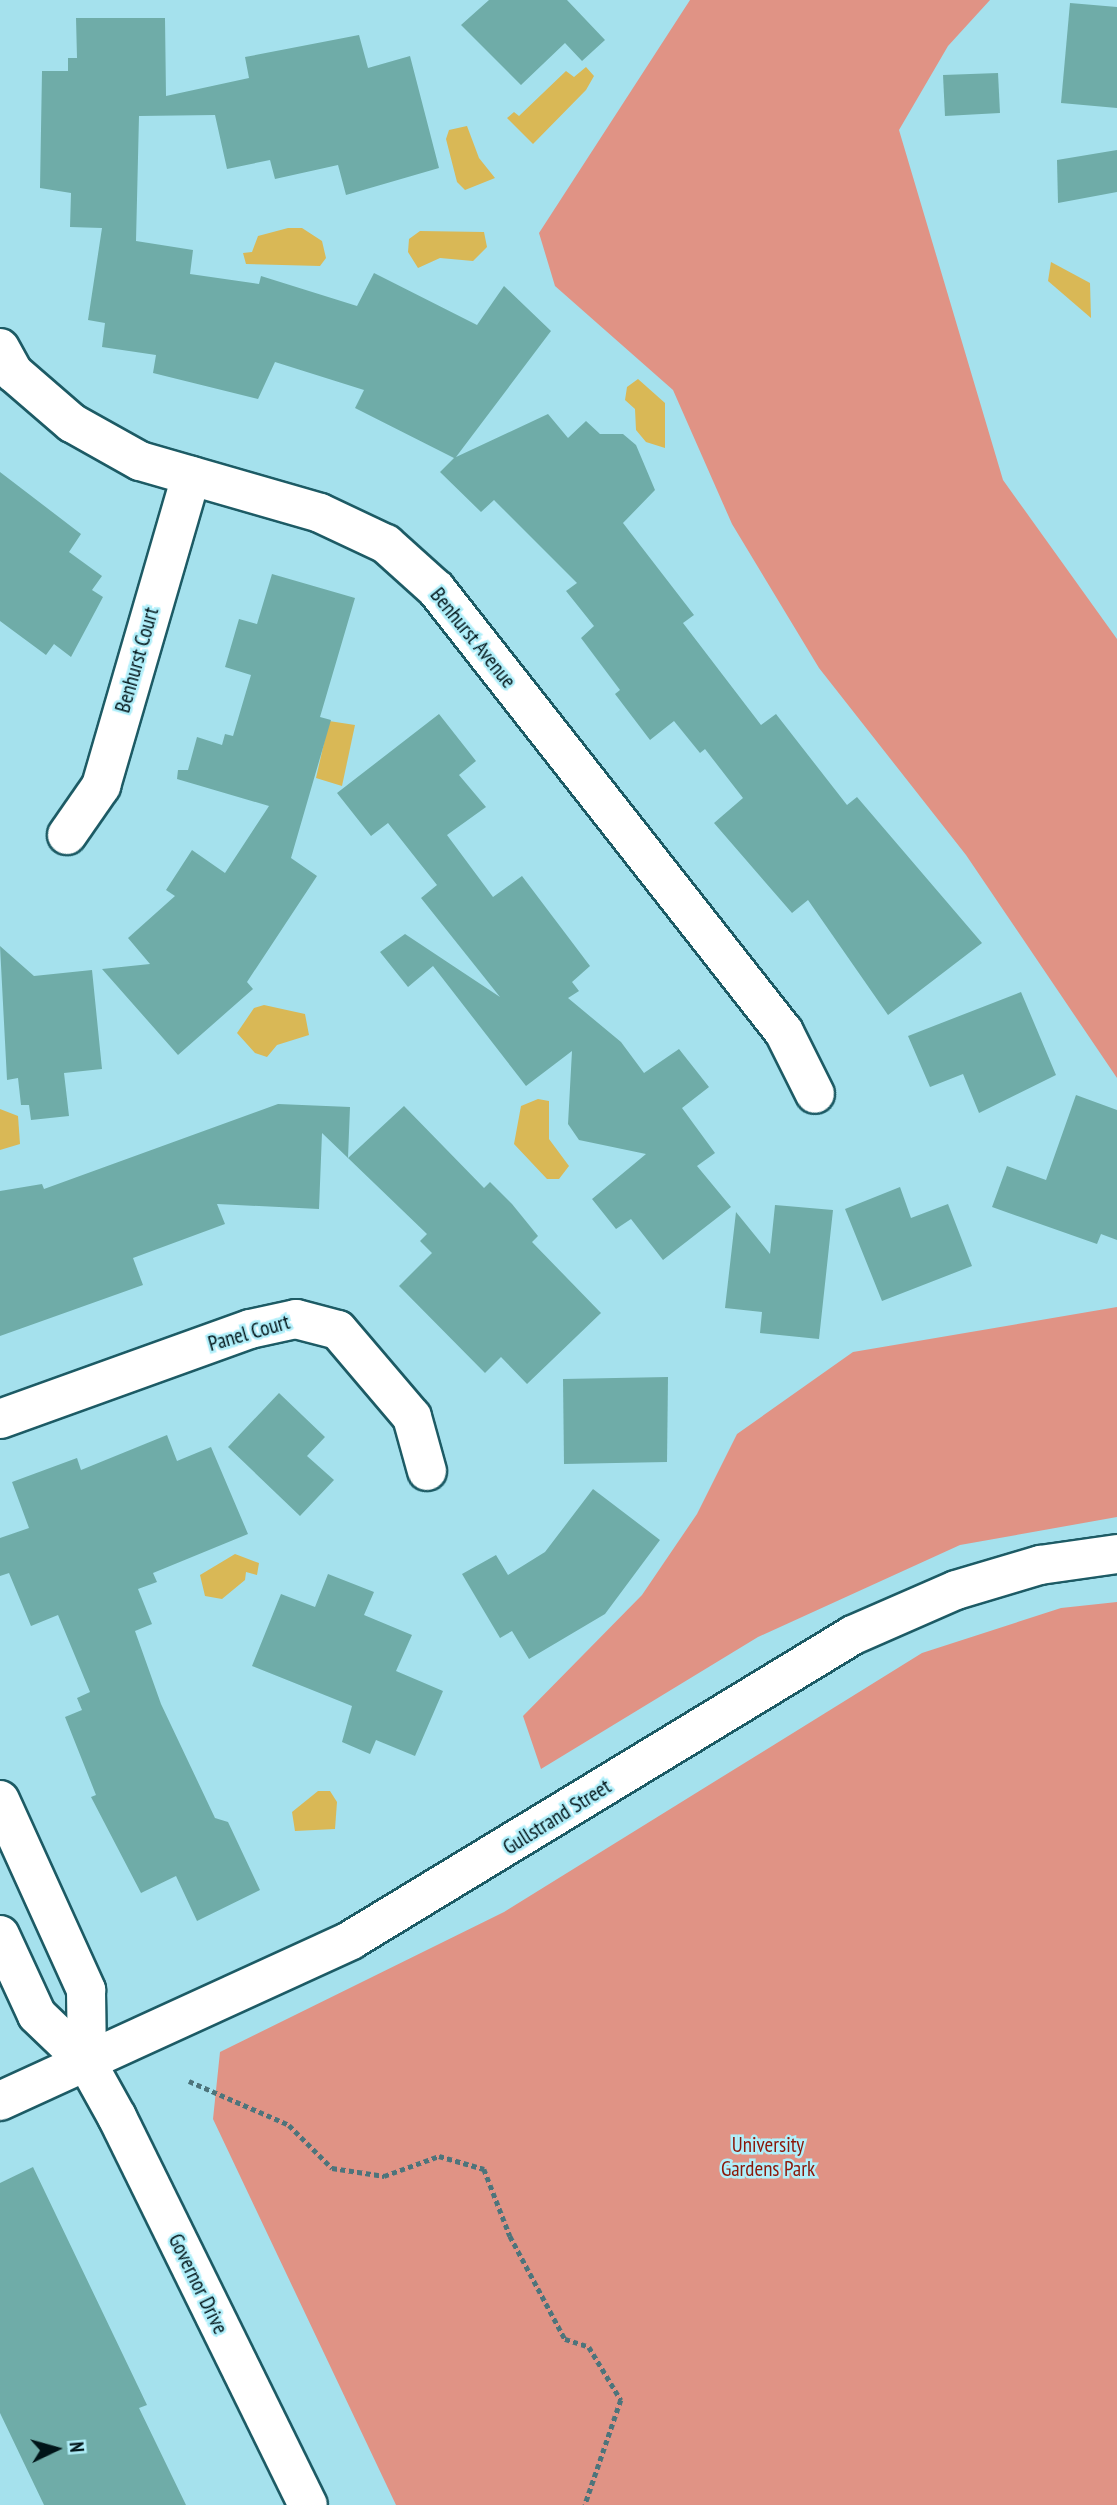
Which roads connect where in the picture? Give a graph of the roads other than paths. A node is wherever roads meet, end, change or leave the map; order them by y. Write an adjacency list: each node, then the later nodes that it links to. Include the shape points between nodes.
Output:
1 (0, 348): 2 (street, Benhurst Avenue, via 14,373 72,423 140,461)
2 (191, 476): 3 (street, Benhurst Court, via 101,786); 4 (street, Benhurst Avenue, via 331,518 386,544 436,589 784,1032)
3 (67, 835)
4 (815, 1094)
5 (0, 1419): 6 (street, Panel Court, via 296,1318 338,1330 347,1340 412,1417)
6 (427, 1471)
7 (1117, 1554): 10 (street, Gullstrand Street, via 1040,1565 956,1590 853,1635 403,1912)
8 (0, 1800): 10 (street, Governor Drive, via 86,1990)
9 (0, 1936): 10 (street, Governor Drive, via 37,2015)
10 (87, 2063): 11 (street, Gullstrand Street); 12 (street, Governor Drive)
11 (0, 2101)
12 (308, 2505)

